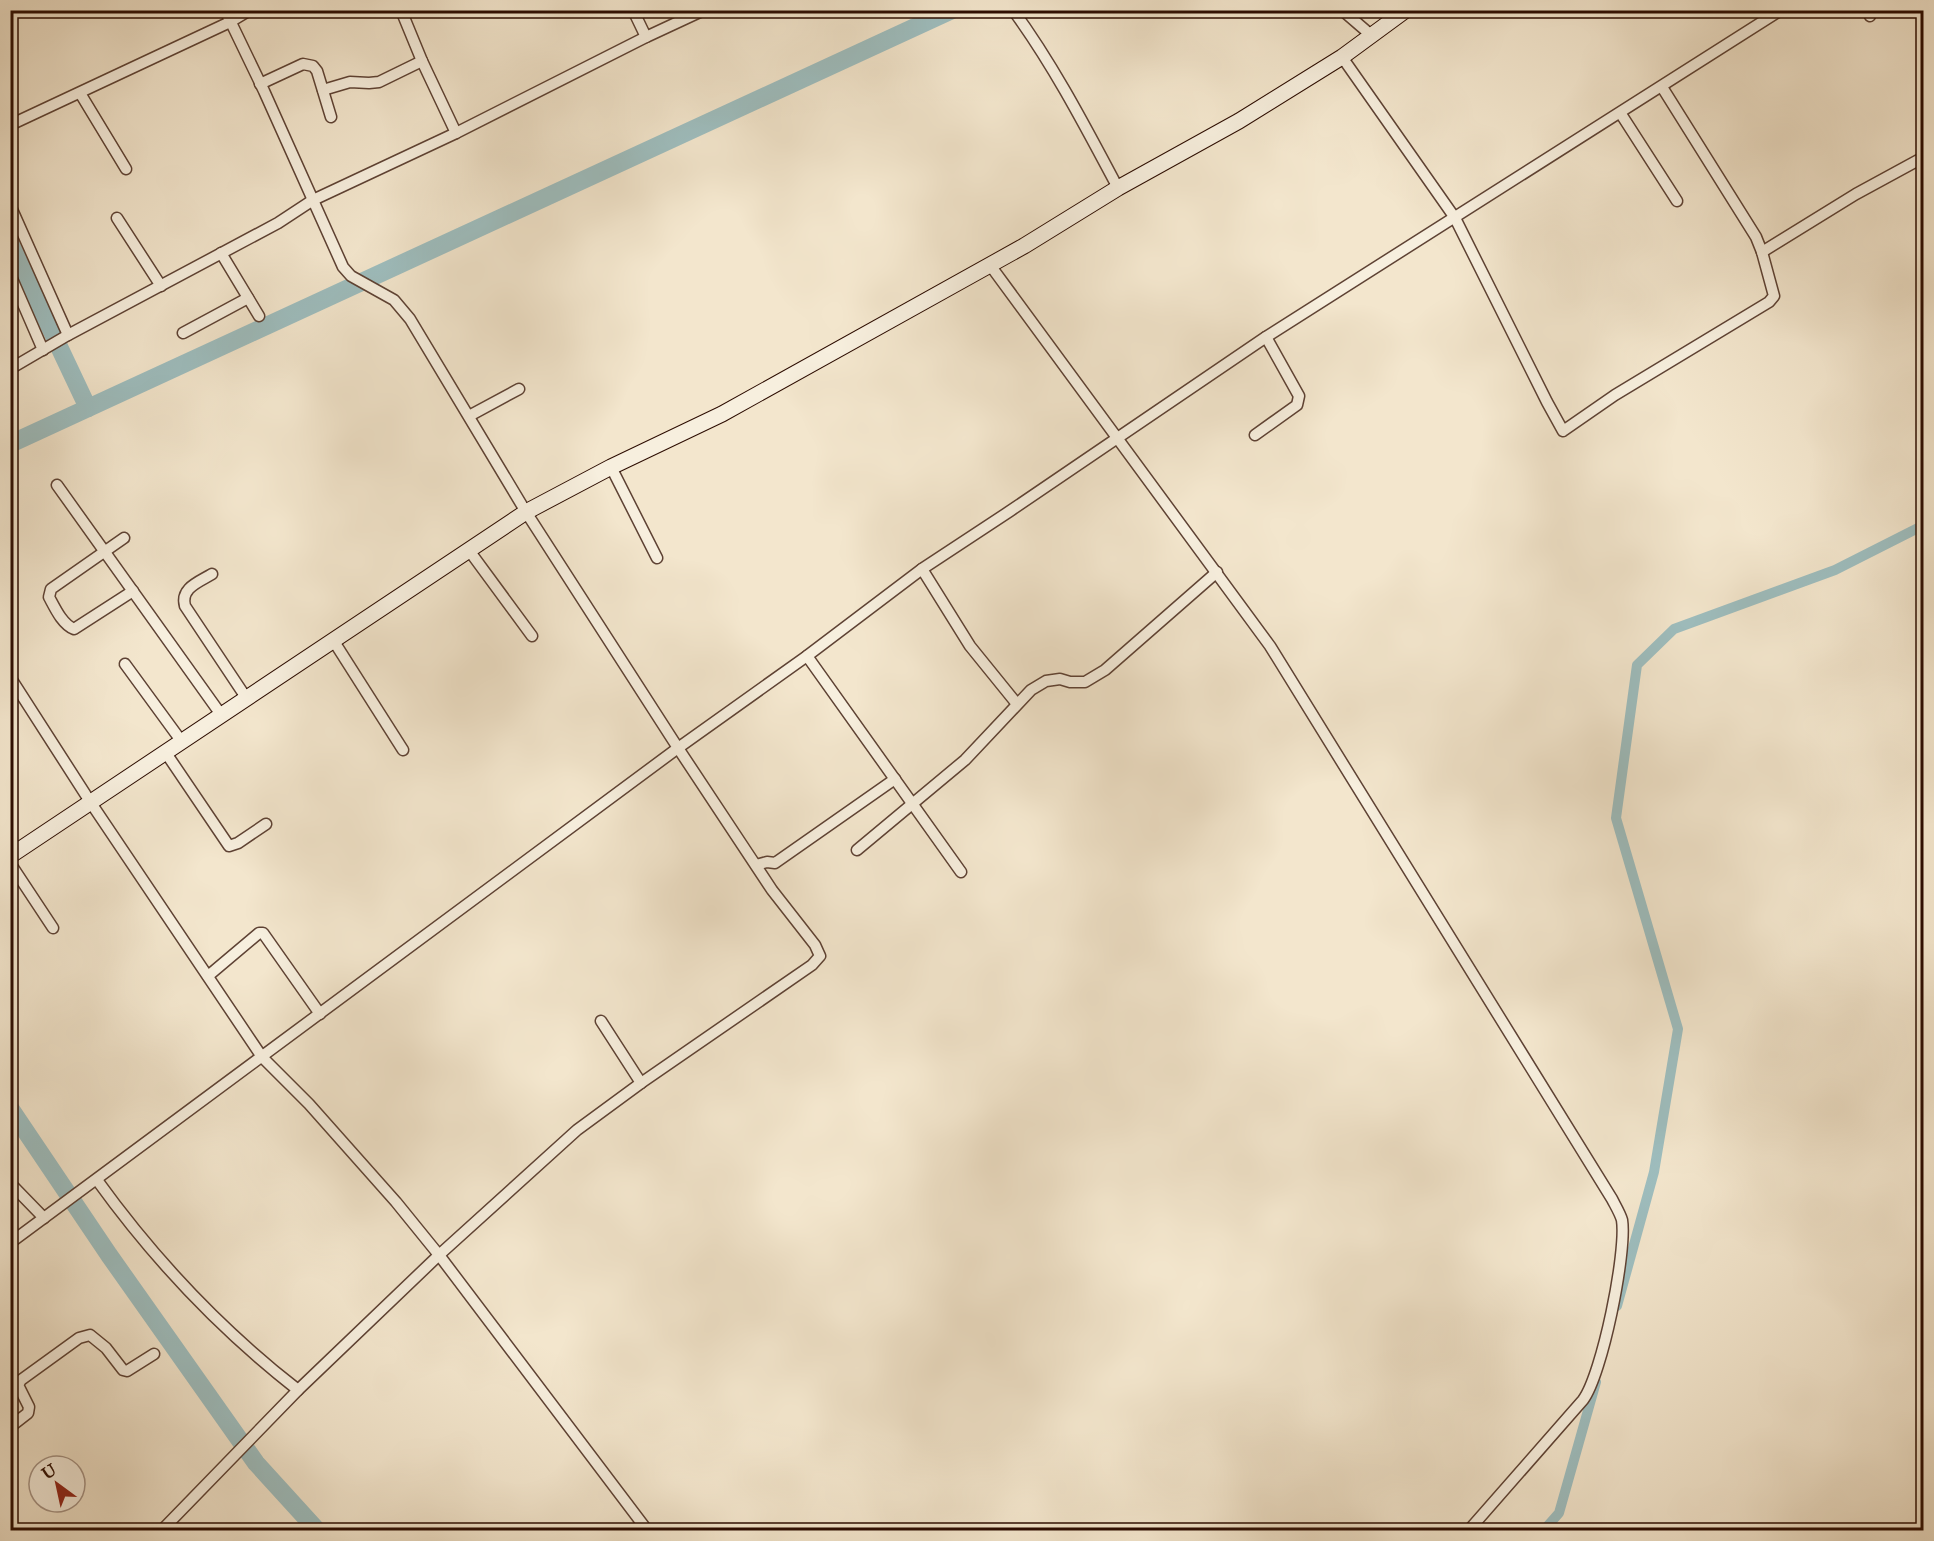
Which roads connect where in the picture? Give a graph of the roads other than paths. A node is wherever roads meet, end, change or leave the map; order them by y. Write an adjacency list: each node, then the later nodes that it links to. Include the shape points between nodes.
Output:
1 (225, 10): 10 (street)
2 (250, 10): 10 (street)
3 (401, 10): 14 (street)
4 (633, 10): 12 (street)
5 (704, 10): 12 (street)
6 (1013, 10): 25 (street, via 1067,93)
7 (1342, 10): 11 (street)
8 (1406, 10): 11 (street)
9 (1782, 10): 16 (street)
10 (230, 22): 15 (street); 18 (street)
11 (1371, 35): 13 (street)
12 (645, 37): 22 (street)
13 (1342, 57): 25 (street, via 1239,121); 30 (street)
14 (422, 61): 17 (street, via 379,82 351,82); 22 (street)
15 (260, 84): 17 (street, via 309,64 317,71); 26 (street)
16 (1662, 87): 19 (street); 31 (street)
17 (322, 90): 20 (street)
18 (80, 93): 21 (street); 24 (street)
19 (1621, 114): 27 (street); 30 (street)
20 (331, 117)
21 (10, 125)
22 (456, 133): 26 (street)
23 (1923, 157): 31 (street)
24 (126, 169)
25 (1118, 188): 33 (street)
26 (313, 200): 32 (street); 44 (street, via 343,267 394,300 410,319)
27 (1677, 201)
28 (10, 205): 39 (street)
29 (117, 218): 35 (street)
30 (1455, 218): 31 (street, via 1563,431 1769,302 1774,290); 40 (street)
31 (1762, 252)
32 (221, 254): 35 (street); 36 (street)
33 (990, 265): 46 (street); 47 (street, via 722,414)
34 (10, 274): 41 (street)
35 (161, 286): 39 (street)
36 (248, 298): 37 (street); 38 (street)
37 (259, 316)
38 (183, 333)
39 (65, 337): 41 (street)
40 (1266, 337): 45 (street, via 1299,396 1297,405); 46 (street)
41 (44, 349): 42 (street)
42 (10, 369)
43 (519, 389): 44 (street)
44 (469, 416): 49 (street)
45 (1255, 435)
46 (1118, 436): 54 (street); 55 (street)
47 (611, 467): 49 (street); 53 (street)
48 (57, 485): 52 (street)
49 (526, 512): 51 (street); 67 (street)
50 (124, 538): 52 (street)
51 (468, 549): 58 (street); 59 (street)
52 (104, 552): 57 (street); 57 (street, via 51,589 49,597 60,616 69,628 78,628)
53 (657, 558)
54 (922, 569): 60 (street); 64 (street, via 965,639)
55 (1217, 572): 64 (street, via 1105,670 1084,682 1046,681); 95 (street, via 1323,729 1622,1218 1616,1292 1593,1385)
56 (212, 574): 63 (street, via 187,590 185,606)
57 (133, 591): 65 (street)
58 (532, 636)
59 (333, 640): 63 (street); 68 (street)
60 (807, 656): 67 (street); 70 (street)
61 (125, 664): 66 (street)
62 (10, 677): 71 (street)
63 (247, 699): 65 (street)
64 (1017, 704): 72 (street, via 965,760)
65 (222, 716): 66 (street)
66 (182, 742): 69 (street)
67 (678, 748): 77 (street); 81 (street)
68 (403, 750)
69 (166, 753): 71 (street); 73 (street, via 229,846)
70 (895, 779): 72 (street); 77 (street, via 776,863)
71 (91, 803): 75 (street); 80 (street)
72 (912, 803): 74 (street); 78 (street)
73 (266, 824)
74 (857, 850)
75 (10, 856)
76 (10, 863): 79 (street)
77 (756, 865): 84 (street, via 820,956)
78 (961, 872)
79 (53, 928)
80 (208, 976): 81 (street, via 263,933); 83 (street)
81 (320, 1014): 83 (street)
82 (601, 1021): 84 (street)
83 (262, 1057): 85 (street); 89 (street, via 344,1143)
84 (641, 1083): 89 (street, via 577,1130)
85 (97, 1180): 87 (street); 91 (street, via 177,1278 223,1326)
86 (10, 1183): 87 (street)
87 (44, 1218): 88 (street)
88 (10, 1243)
89 (439, 1255): 91 (street); 94 (street)
90 (154, 1354): 92 (street, via 127,1371 90,1335 78,1338 21,1380 18,1385 28,1413)
91 (298, 1390): 93 (street)
92 (10, 1427)
93 (162, 1530)
94 (647, 1530)
95 (1469, 1530)

